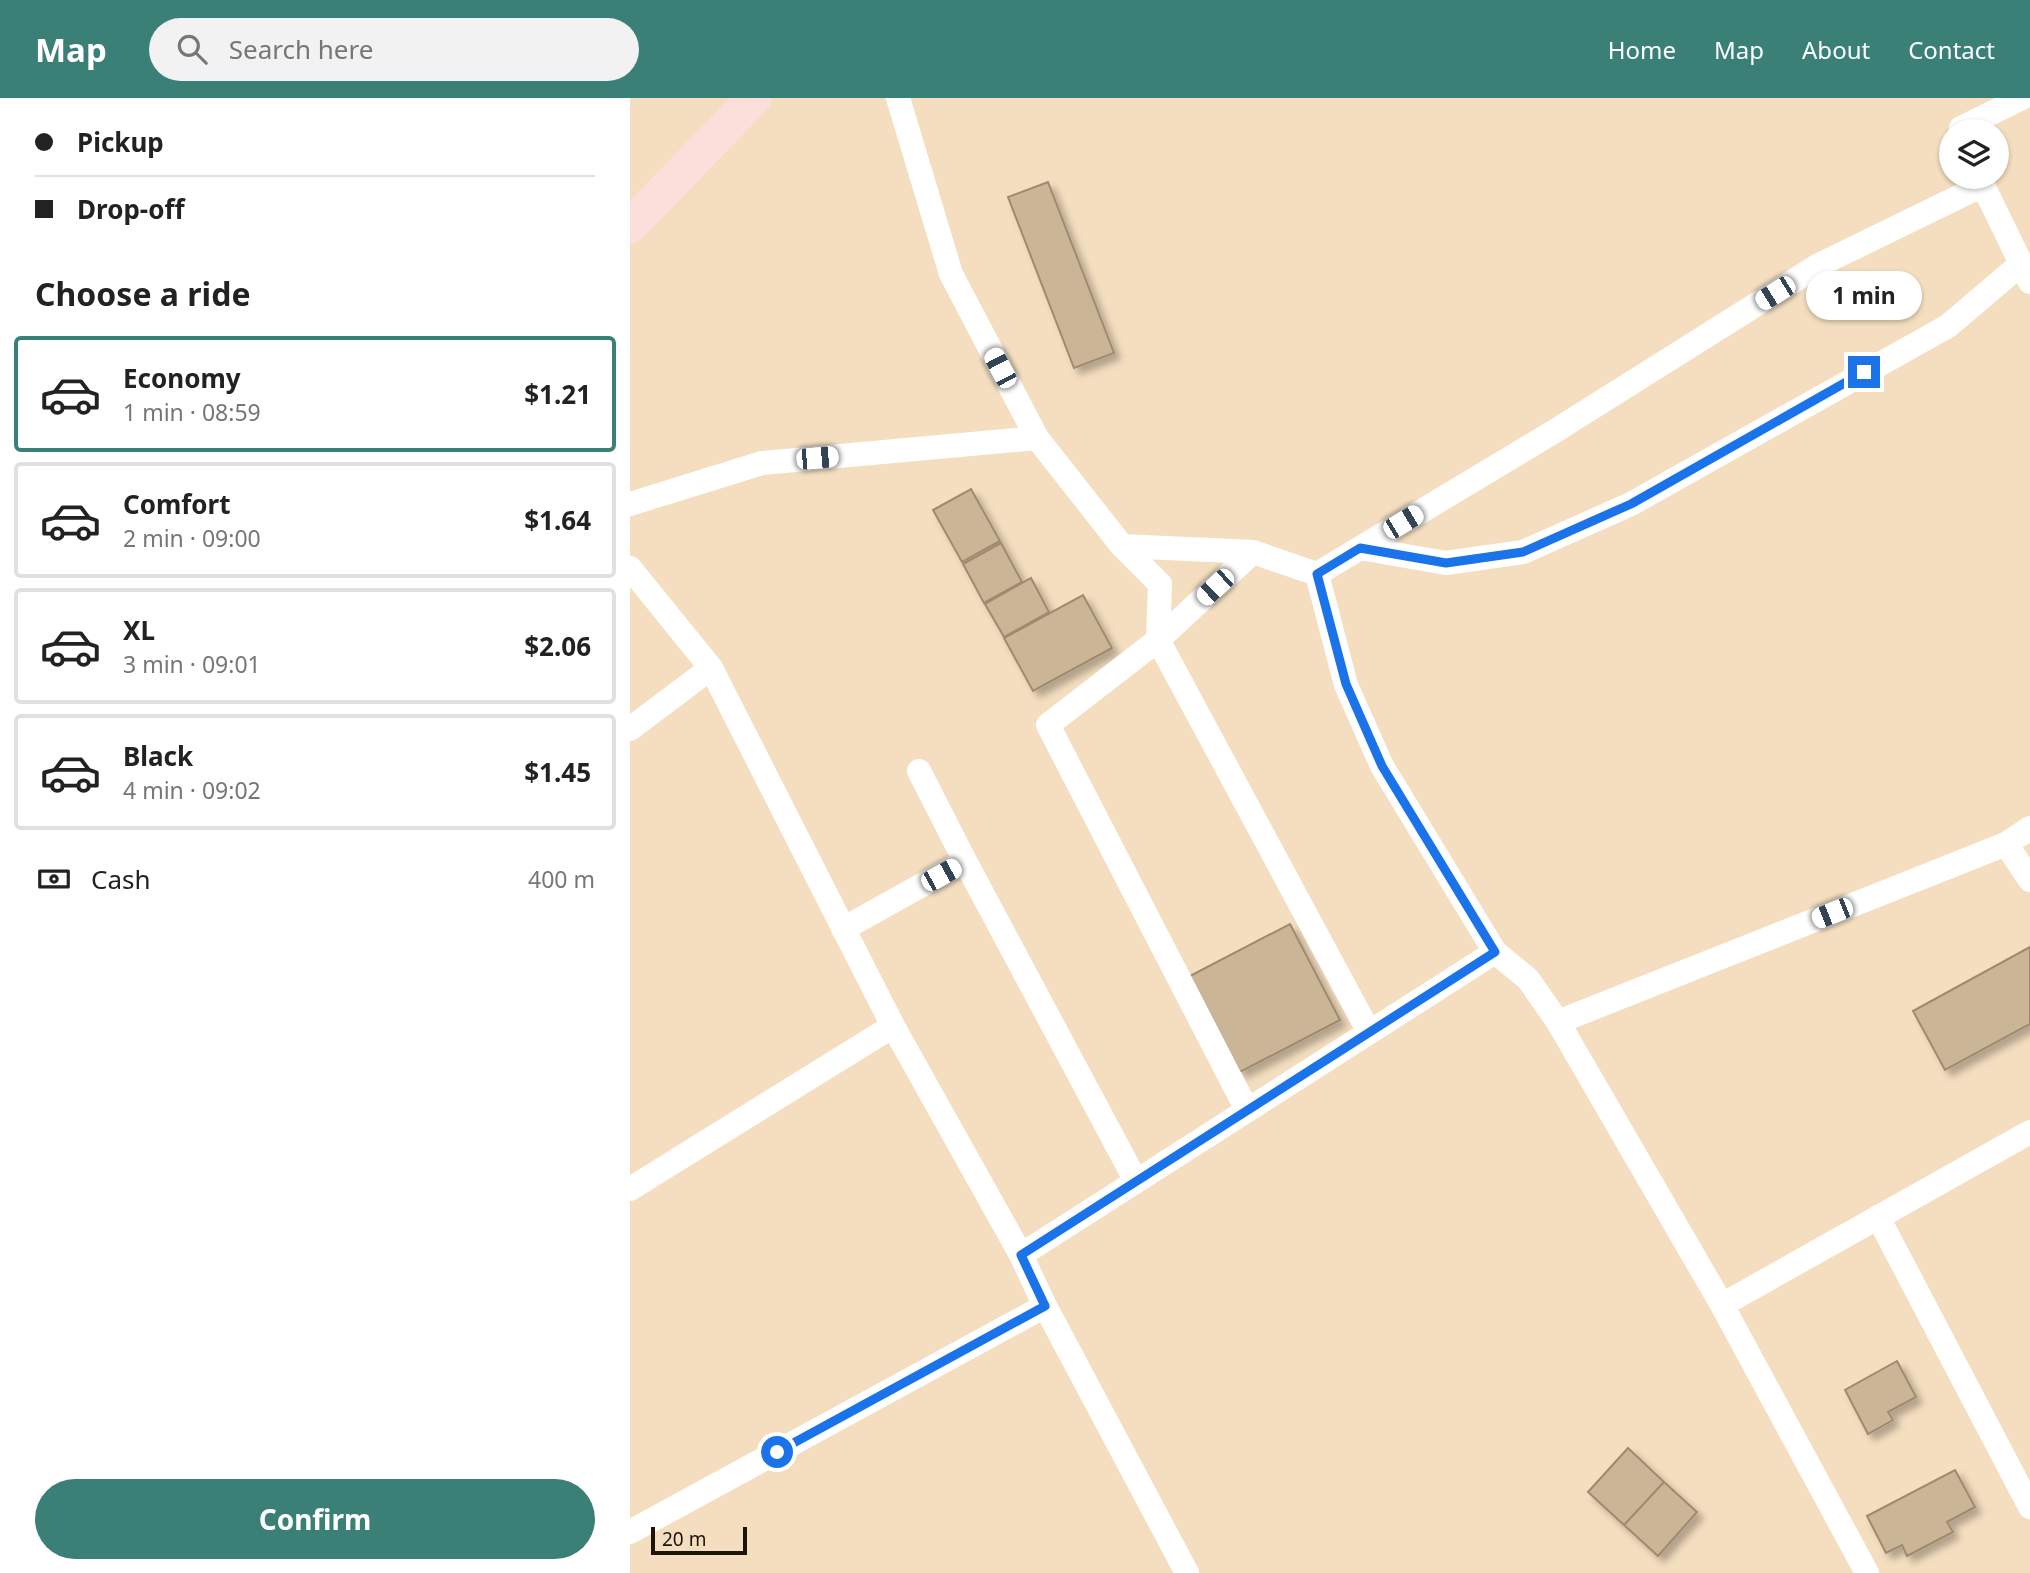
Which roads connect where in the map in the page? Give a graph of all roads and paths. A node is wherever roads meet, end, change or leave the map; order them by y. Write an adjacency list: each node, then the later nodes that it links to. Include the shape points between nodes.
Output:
1 (754, 98): 7 (street)
2 (898, 98): 9 (street, via 951,274)
3 (2022, 98): 4 (street)
4 (1979, 119)
5 (1966, 189): 12 (street, via 1819,265)
6 (1985, 189): 8 (street)
7 (630, 226)
8 (2026, 273): 12 (street, via 1948,326 1631,504 1523,552 1446,563)
9 (1037, 438): 10 (street, via 762,463); 11 (street)
10 (630, 504)
11 (1122, 546): 13 (street); 16 (street, via 1160,584)
12 (1360, 548): 15 (street)
13 (1253, 552): 15 (street); 16 (street)
14 (630, 568): 17 (street)
15 (1317, 574): 25 (street, via 1346,684 1382,766)
16 (1158, 640): 28 (street); 29 (street, via 1048,726)
17 (711, 668): 18 (street); 24 (street)
18 (630, 729)
19 (919, 771): 22 (street)
20 (2030, 828): 21 (street)
21 (2006, 844): 23 (street); 26 (street)
22 (965, 861): 24 (street); 31 (street)
23 (2030, 880)
24 (843, 929): 27 (street)
25 (1495, 952): 26 (street, via 1528,979); 28 (street)
26 (1558, 1022): 35 (street)
27 (893, 1026): 32 (street); 34 (street)
28 (1369, 1032): 29 (street)
29 (1247, 1110): 31 (street)
30 (2030, 1132): 33 (street)
31 (1136, 1181): 34 (street)
32 (630, 1189)
33 (1878, 1217): 35 (street); 37 (street)
34 (1021, 1255): 36 (street)
35 (1722, 1305): 40 (street)
36 (1045, 1306): 38 (street); 39 (street)
37 (2030, 1507)
38 (630, 1532)
39 (1187, 1573)
40 (1867, 1573)

